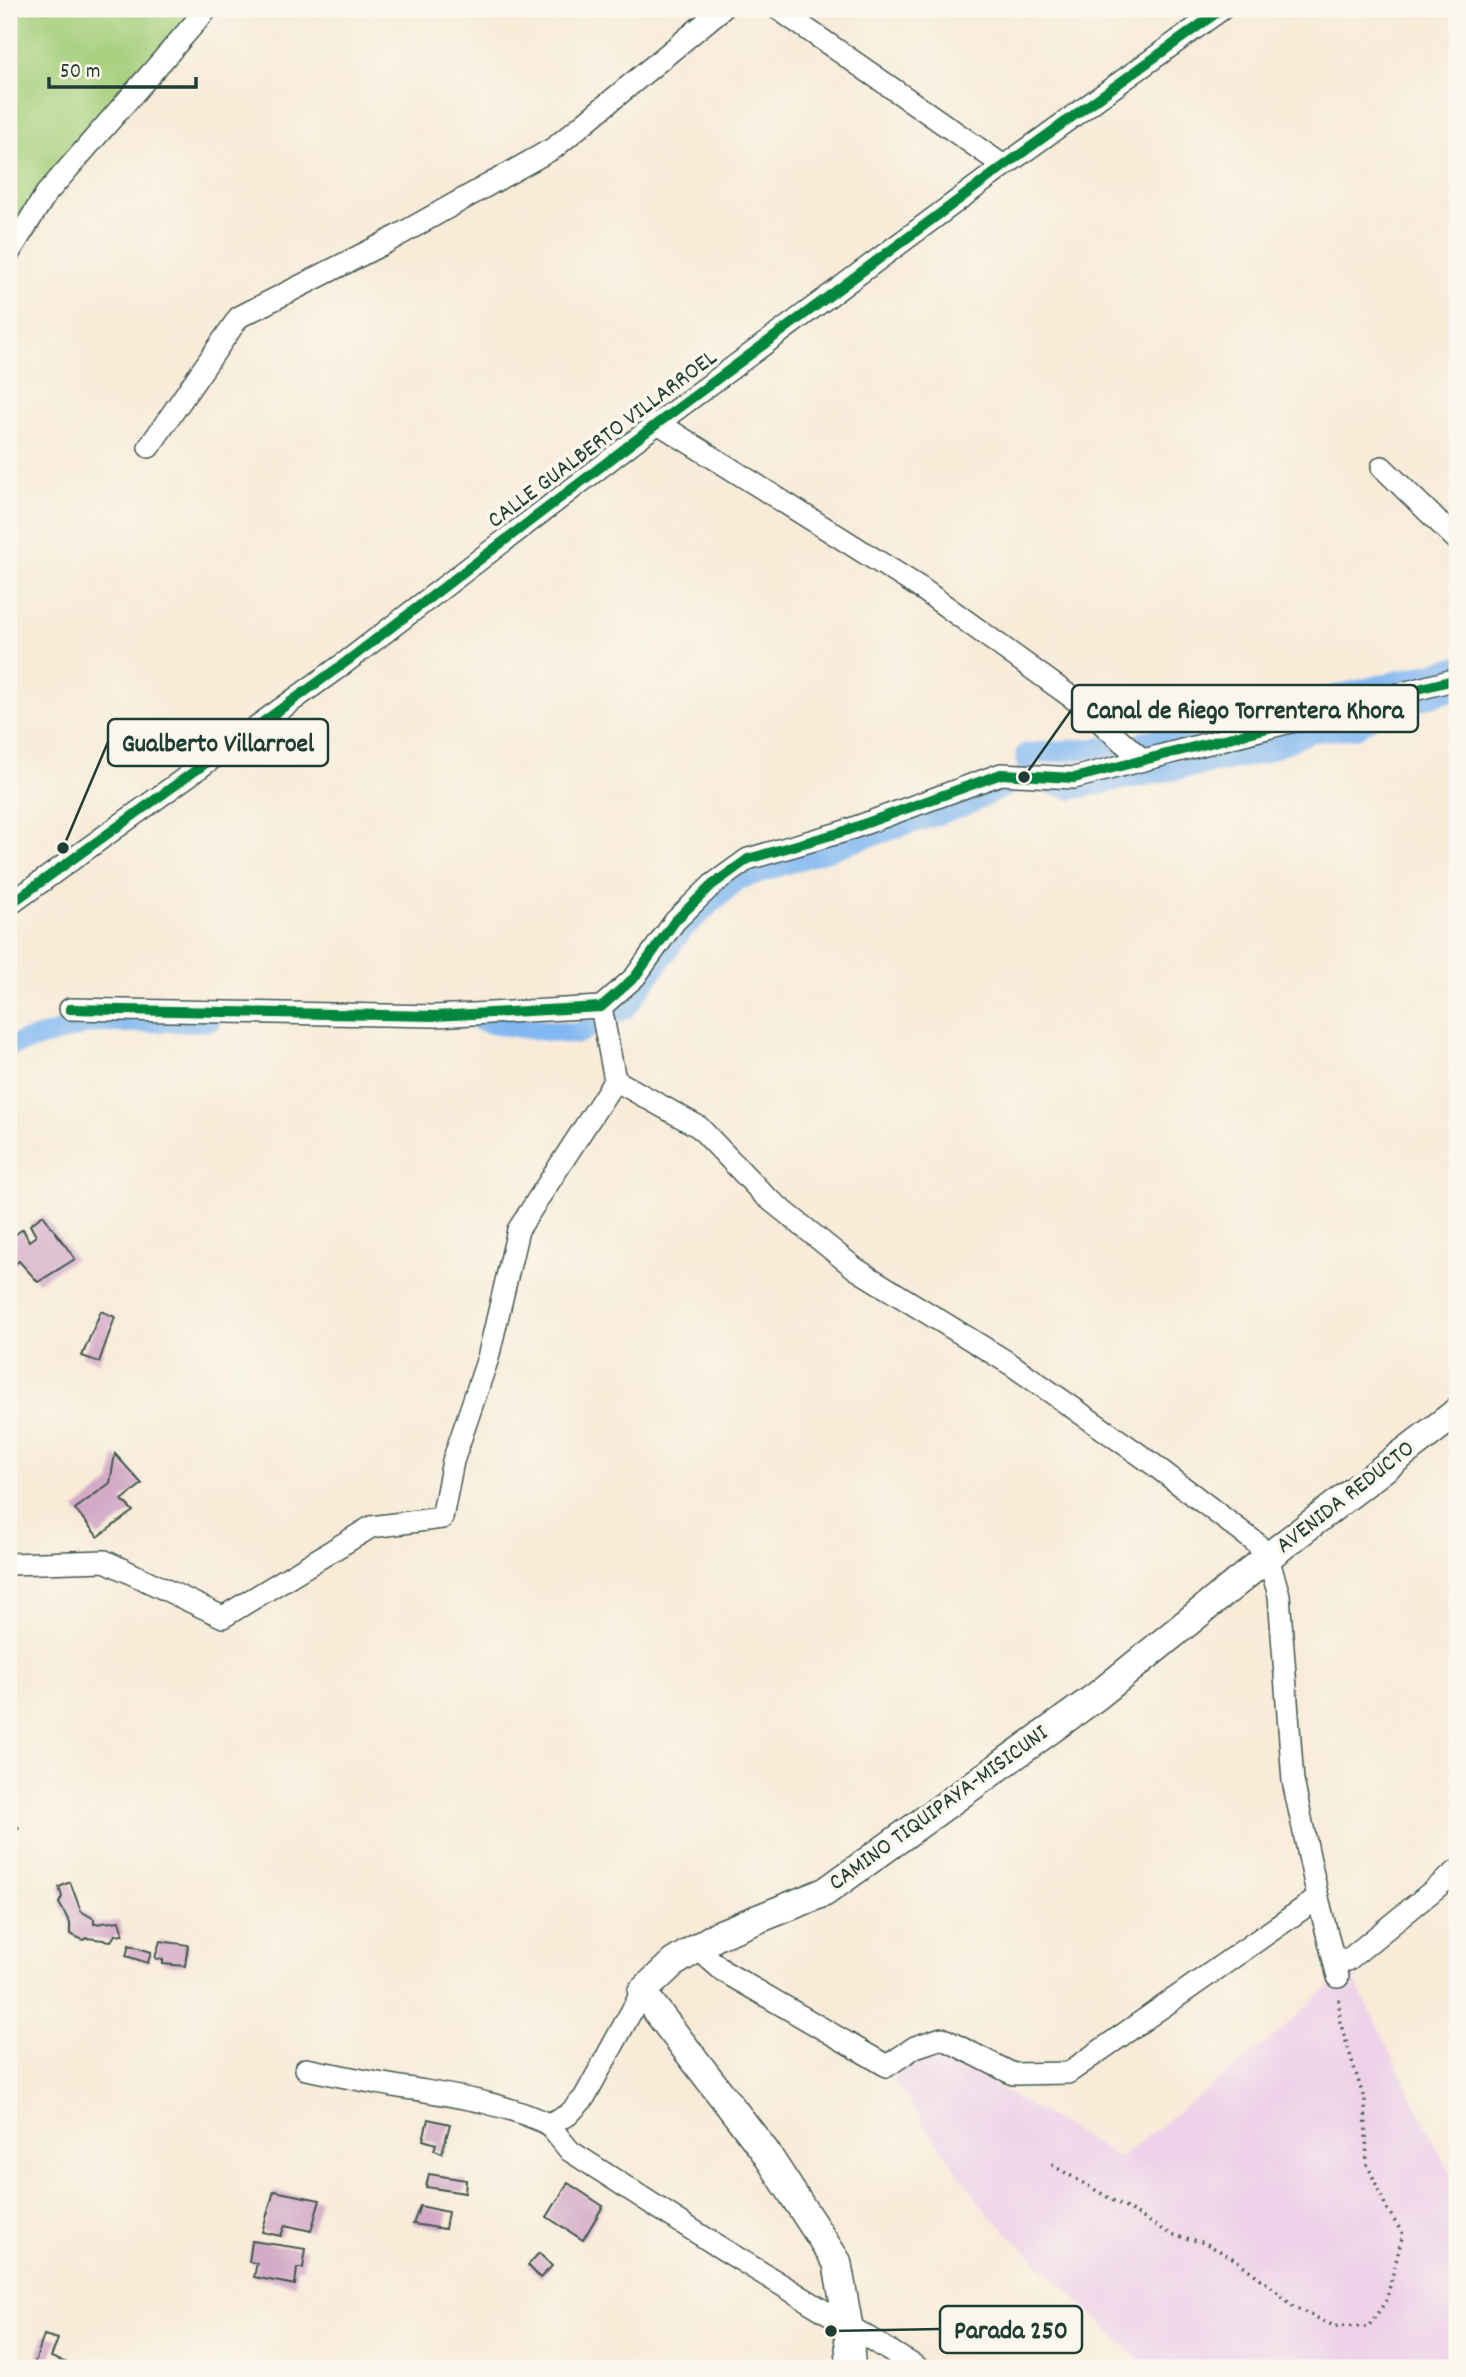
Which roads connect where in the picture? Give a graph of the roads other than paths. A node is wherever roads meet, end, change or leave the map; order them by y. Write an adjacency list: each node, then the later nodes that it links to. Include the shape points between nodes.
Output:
1 (207, 9): 6 (street, via 46,194)
2 (722, 9): 8 (street, via 554,148 383,244 239,317)
3 (778, 9): 5 (street)
4 (1222, 9): 5 (street, CALLE GUALBERTO VILLARROEL)
5 (1004, 166): 7 (street, CALLE GUALBERTO VILLARROEL)
6 (9, 253)
7 (658, 423): 12 (street, via 922,589 1074,699); 13 (street, CALLE GUALBERTO VILLARROEL, via 346,662)
8 (149, 447)
9 (1382, 467): 10 (street)
10 (1457, 540)
11 (1457, 679): 12 (street)
12 (1143, 760): 14 (street, via 1074,778 1001,774 842,832 748,859 675,921 635,977)
13 (9, 905)
14 (601, 1007): 15 (street, via 435,1016); 16 (street)
15 (70, 1009)
16 (615, 1080): 18 (street, via 699,1127 764,1195 856,1269 1012,1366 1150,1462 1255,1542); 19 (street, via 518,1230 488,1357 453,1461 442,1518 371,1527 223,1617 104,1561)
17 (1457, 1412): 18 (main road, AVENIDA REDUCTO)
18 (1268, 1557): 21 (street, via 1279,1595 1293,1781); 22 (main road, CAMINO TIQUIPAYA-MISICUNI, via 1097,1696 825,1892)
19 (9, 1564)
20 (1457, 1871): 21 (street, via 1336,1968)
21 (1318, 1898): 22 (street, via 1068,2073 1013,2074 942,2038 915,2047 887,2066 723,1970)
22 (697, 1948): 23 (main road, CAMINO TIQUIPAYA-MISICUNI)
23 (642, 1992): 25 (street, via 584,2098 568,2115); 26 (main road, via 764,2150 837,2262)
24 (306, 2069): 25 (street, via 458,2095)
25 (548, 2124): 26 (street, via 570,2151)
26 (848, 2325): 27 (main road); 28 (street)
27 (851, 2368)
28 (918, 2368)

